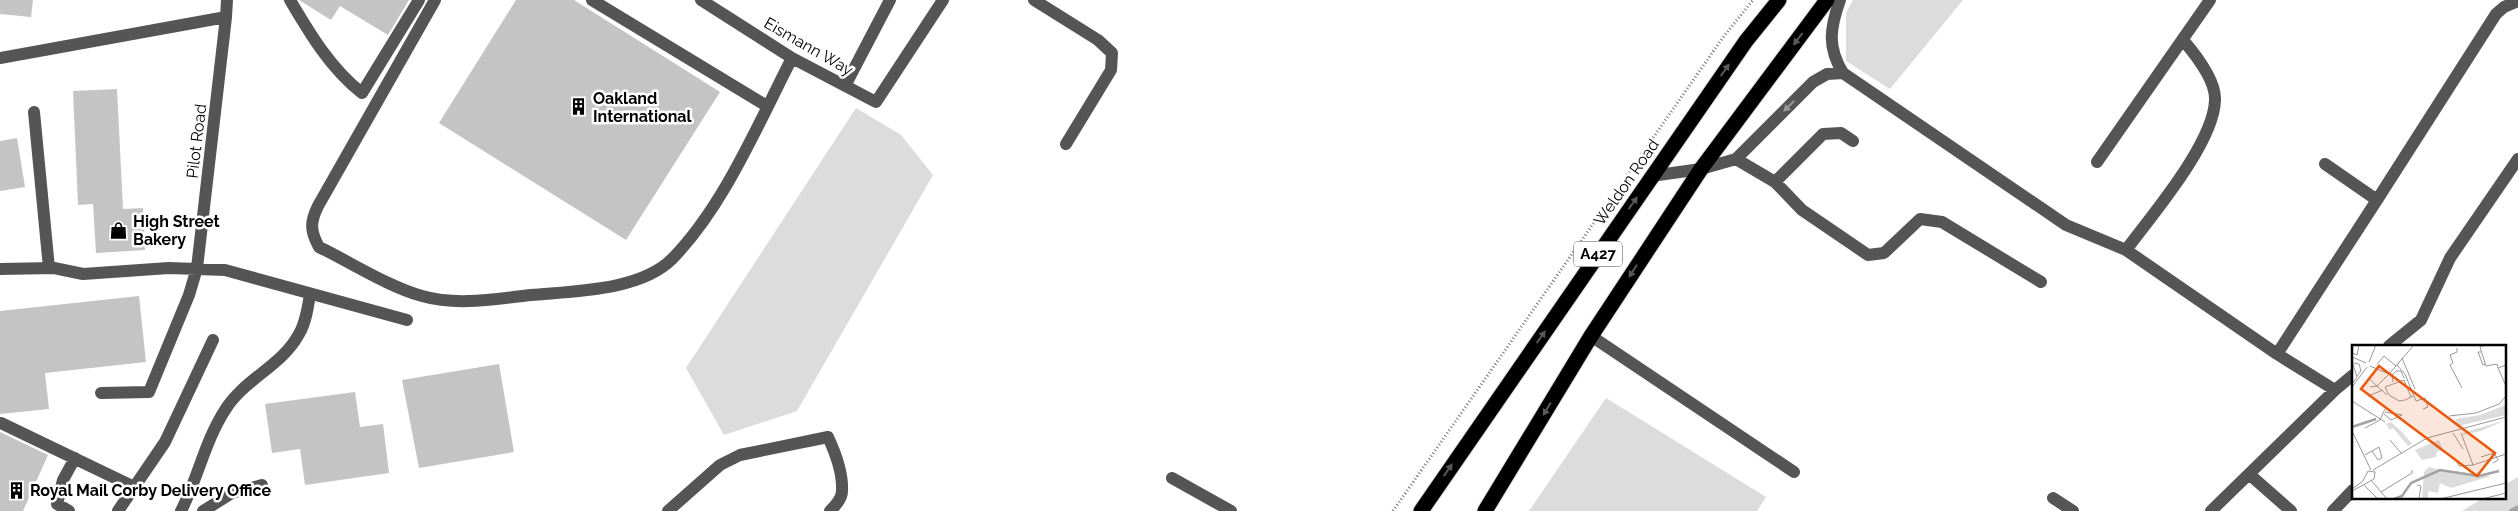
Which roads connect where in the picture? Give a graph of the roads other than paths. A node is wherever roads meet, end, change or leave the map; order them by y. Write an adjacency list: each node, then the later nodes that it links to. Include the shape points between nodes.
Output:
1 (227, 0): 15 (street, Pilot Road)
2 (290, 0): 3 (street, via 344,79 362,94)
3 (419, 0)
4 (436, 0): 21 (street, via 318,206 311,226 319,247 423,297 484,301 601,288 657,270 672,259 717,201)
5 (592, 0): 21 (street)
6 (701, 0): 18 (street, Eismann Way)
7 (890, 0): 20 (street)
8 (943, 0): 20 (street, Eismann Way, via 876,102)
9 (1034, 0): 24 (street, via 1098,40 1112,53 1111,70)
10 (1779, 0): 30 (highway, Weldon Road / A427, one-way to 10, via 1746,41)
11 (1827, 0): 29 (highway, A427, one-way to 29)
12 (1840, 0): 19 (street, via 1832,23 1833,57)
13 (2210, 0): 16 (street)
14 (2518, 1): 32 (street, via 2496,14)
15 (226, 17): 17 (street); 35 (street, Pilot Road)
16 (2183, 40): 27 (street); 33 (street, via 2202,62 2216,99 2208,131 2179,178)
17 (0, 58)
18 (792, 58): 20 (street, Eismann Way); 21 (street)
19 (1843, 73): 25 (street, one-way to 25, via 1827,74 1813,82); 33 (street, via 2066,225)
20 (845, 86)
21 (767, 106)
22 (34, 112): 34 (street)
23 (1853, 141): 31 (street, via 1842,132 1823,134)
24 (1066, 144)
25 (1736, 159): 29 (street); 31 (street)
26 (2518, 159): 42 (street, via 2450,258 2421,320)
27 (2097, 162)
28 (2325, 164): 32 (street)
29 (1701, 168): 30 (street); 40 (highway, A427, one-way to 40)
30 (1652, 176): 64 (highway, Weldon Road / A427, one-way to 30)
31 (1775, 182): 37 (street, via 1802,210 1868,255 1884,253 1920,219 1942,222)
32 (2377, 200): 43 (street)
33 (2126, 250): 43 (street)
34 (49, 268): 35 (street, via 83,274); 36 (street)
35 (197, 268): 38 (street, via 225,270); 46 (street, Pilot Road, via 149,392)
36 (0, 269)
37 (2041, 282)
38 (310, 294): 39 (street); 59 (street, via 300,333 289,349 238,391 225,410)
39 (407, 320)
40 (1591, 336): 49 (street); 65 (highway, A427, one-way to 65)
41 (212, 340): 53 (street, via 165,442)
42 (2390, 345)
43 (2277, 354): 45 (street)
44 (2352, 376): 45 (street)
45 (2335, 390): 50 (street)
46 (101, 393)
47 (1, 423): 48 (street)
48 (74, 458): 53 (street); 56 (street, via 63,480)
49 (1794, 472)
50 (2249, 474): 67 (street); 68 (street)
51 (1172, 478): 63 (street)
52 (262, 485): 60 (street, via 232,493)
53 (134, 487): 58 (street)
54 (2352, 491): 69 (street)
55 (2053, 498): 66 (street)
56 (56, 508): 57 (street)
57 (69, 511)
58 (118, 511)
59 (181, 511)
60 (203, 511)
61 (668, 511): 62 (street, via 720,465 740,455 828,437 835,452 842,492)
62 (830, 511)
63 (1231, 511)
64 (1421, 511)
65 (1486, 511)
66 (2072, 511)
67 (2211, 511)
68 (2291, 511)
69 (2333, 511)

